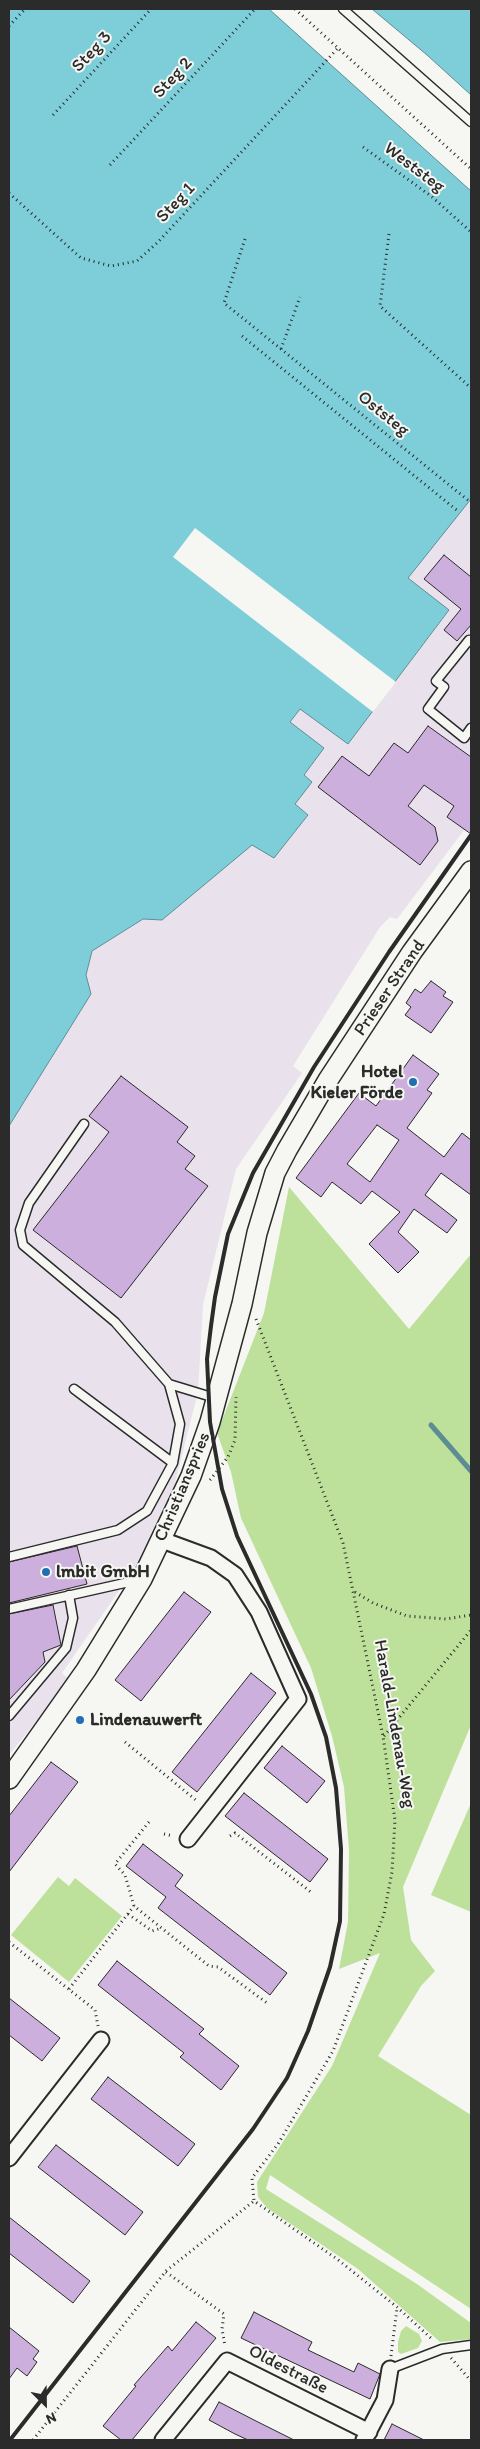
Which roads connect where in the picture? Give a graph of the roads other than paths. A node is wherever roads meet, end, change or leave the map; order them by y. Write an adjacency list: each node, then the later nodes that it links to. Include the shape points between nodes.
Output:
1 (343, 9): 2 (lane)
2 (471, 122)
3 (471, 642): 4 (lane, via 468,640 436,681 444,688 428,709 464,738)
4 (471, 728)
5 (471, 871): 7 (street, Prieser Strand, via 412,952 286,1150 275,1173 257,1233)
6 (84, 1124): 8 (lane, via 29,1203 20,1230 24,1245 115,1322)
7 (242, 1304): 10 (street, Christianspries)
8 (169, 1384): 10 (lane); 11 (lane, via 180,1424)
9 (74, 1388): 11 (lane)
10 (217, 1399): 12 (street, Christianspries, via 191,1476)
11 (173, 1463): 13 (lane, via 147,1511 118,1530)
12 (162, 1540): 14 (street, Christianspries); 19 (street, via 211,1558 235,1575 259,1612 298,1699)
13 (9, 1557)
14 (142, 1579): 15 (lane); 18 (street, Christianspries, via 86,1670)
15 (69, 1595): 16 (lane); 17 (lane, via 73,1618 66,1648)
16 (9, 1609)
17 (9, 1716)
18 (9, 1779)
19 (188, 1840)
20 (101, 2040): 21 (street)
21 (9, 2158)
22 (471, 2345): 23 (lane, via 442,2349)
23 (390, 2369): 24 (street, via 385,2400)
24 (366, 2436): 25 (street, Oldestraße, via 227,2361)
25 (163, 2440)

